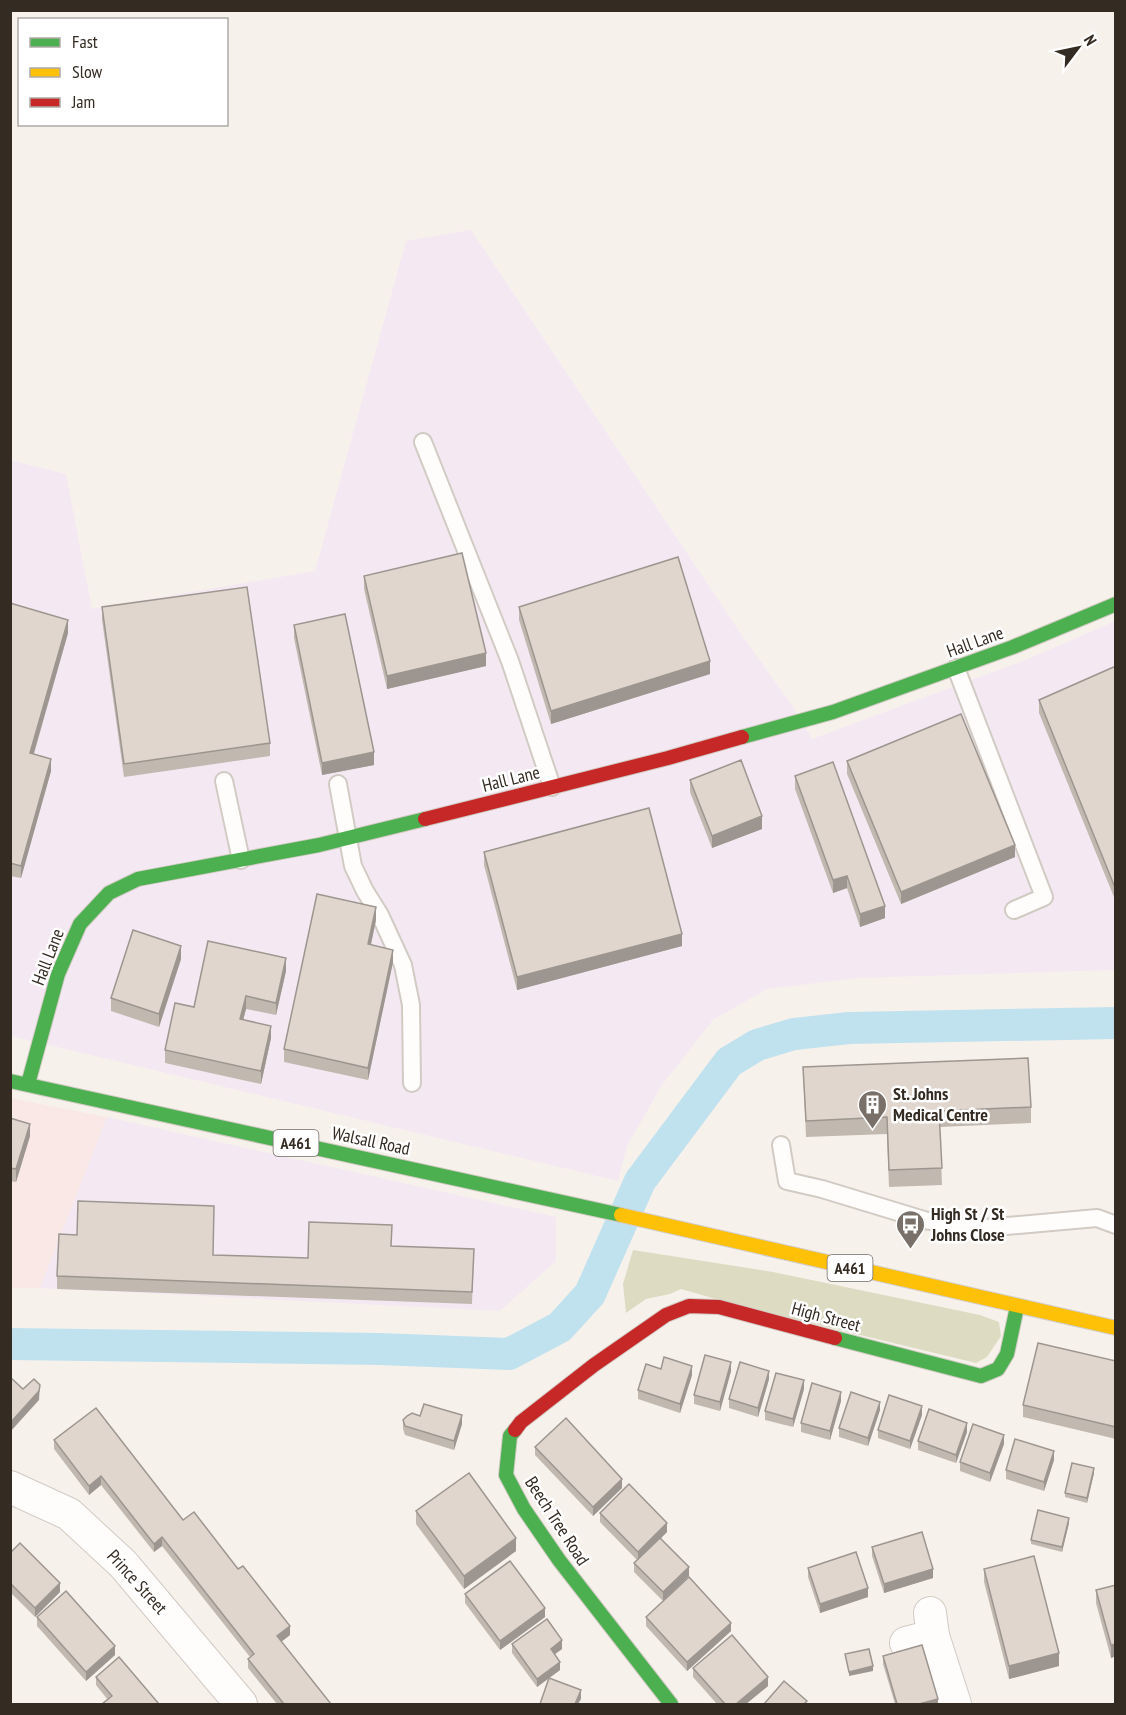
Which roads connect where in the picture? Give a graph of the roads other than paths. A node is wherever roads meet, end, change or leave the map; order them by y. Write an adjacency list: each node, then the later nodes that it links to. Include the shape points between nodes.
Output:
1 (423, 442): 6 (lane, via 510,661)
2 (1116, 604): 3 (main road, Hall Lane)
3 (956, 668): 6 (main road, Hall Lane, via 833,712); 9 (lane, via 1044,897)
4 (224, 781): 8 (lane)
5 (338, 784): 7 (lane)
6 (552, 787): 7 (main road, Hall Lane)
7 (348, 838): 8 (main road, Hall Lane); 11 (lane, via 353,866 403,965 411,1005)
8 (241, 860): 12 (main road, Hall Lane, via 138,879 108,893 80,924 58,974)
9 (1014, 910)
10 (10, 1081): 12 (main road, Walsall Road / A461)
11 (412, 1083)
12 (28, 1084): 15 (main road, Walsall Road / A461)
13 (782, 1145): 14 (lane, via 787,1181 924,1220 973,1229 1096,1218)
14 (1116, 1225)
15 (1017, 1307): 16 (main road, A461); 17 (main road, High Street, via 1007,1354 998,1369 981,1376 719,1307 689,1305 666,1315)
16 (1116, 1328)
17 (594, 1365): 20 (main road, Beech Tree Road, via 521,1422 510,1436 506,1475 524,1509)
18 (10, 1487): 21 (street, Prince Street, via 69,1514 123,1564)
19 (923, 1630): 22 (street)
20 (661, 1700)
21 (241, 1704)
22 (955, 1704)

